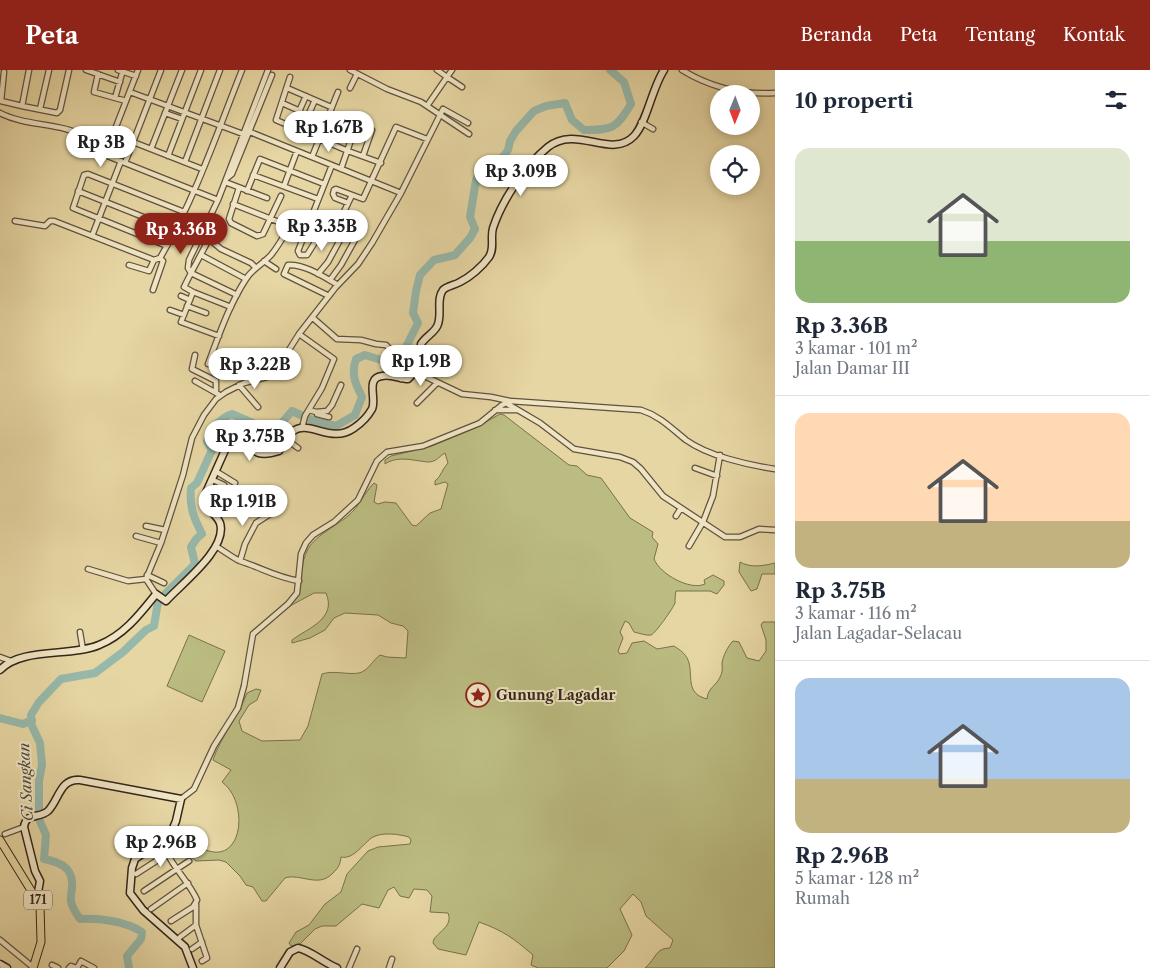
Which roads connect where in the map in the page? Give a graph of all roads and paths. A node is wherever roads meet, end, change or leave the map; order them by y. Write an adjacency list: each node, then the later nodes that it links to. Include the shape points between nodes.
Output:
1 (29, 70): 39 (street)
2 (49, 70): 43 (street)
3 (69, 70): 43 (street, via 59,112)
4 (86, 70): 20 (street)
5 (118, 70): 18 (street)
6 (138, 70): 23 (street)
7 (161, 70): 35 (street)
8 (182, 70): 40 (street)
9 (201, 70): 45 (street)
10 (219, 70): 50 (street)
11 (242, 70): 55 (street)
12 (268, 70): 60 (street)
13 (350, 70): 21 (street)
14 (437, 70): 25 (street)
15 (452, 70): 25 (street)
16 (664, 70): 53 (street)
17 (682, 70): 32 (street, via 725,88 750,94)
18 (124, 71): 23 (street); 26 (street)
19 (4, 72): 39 (street, via 1,101)
20 (98, 74): 26 (street); 34 (street, via 94,92)
21 (357, 74): 29 (street); 41 (street)
22 (272, 75): 60 (street)
23 (136, 76): 30 (street)
24 (290, 77): 28 (street)
25 (447, 77): 27 (street); 41 (street)
26 (120, 82): 34 (street)
27 (462, 87)
28 (287, 88): 33 (street); 38 (street)
29 (350, 88)
30 (130, 92): 35 (street); 37 (street)
31 (338, 92): 42 (street)
32 (775, 93)
33 (306, 96): 36 (street); 44 (street)
34 (115, 98): 37 (street)
35 (150, 99): 40 (street); 67 (street)
36 (315, 100): 42 (street); 48 (street)
37 (126, 101): 66 (street)
38 (282, 103): 44 (street); 56 (street, via 276,119)
39 (22, 106): 43 (street)
40 (168, 106): 45 (street); 47 (street)
41 (427, 106): 49 (street)
42 (331, 107): 52 (street)
43 (40, 109)
44 (300, 111): 56 (street)
45 (185, 112): 50 (street); 51 (street)
46 (0, 113): 63 (street)
47 (165, 113): 51 (street); 68 (street)
48 (308, 114): 52 (street); 59 (street)
49 (439, 115): 54 (street, via 444,108); 62 (street); 65 (street)
50 (202, 118): 55 (street); 76 (street)
51 (182, 119): 72 (street)
52 (325, 122): 64 (street)
53 (642, 122): 57 (street); 142 (street, via 635,134 624,142 599,144 576,138 560,139 532,163 517,181 497,218 488,258 467,278 442,293 438,323 421,344)
54 (468, 123)
55 (220, 125): 60 (street); 79 (street)
56 (292, 127): 59 (street)
57 (653, 129)
58 (372, 130): 73 (street)
59 (301, 131): 64 (street)
60 (246, 132): 69 (street); 83 (street, via 232,174)
61 (353, 134): 70 (street)
62 (469, 134)
63 (88, 138): 66 (street); 71 (street)
64 (319, 139): 70 (street); 74 (street)
65 (427, 140): 77 (street, via 396,127); 92 (street)
66 (110, 142): 71 (street)
67 (133, 142): 68 (street); 75 (street)
68 (151, 149): 72 (street)
69 (297, 151): 74 (street); 81 (street)
70 (348, 151): 73 (street); 80 (street)
71 (105, 155): 75 (street)
72 (168, 156): 76 (street)
73 (363, 156): 77 (street)
74 (312, 157): 78 (street)
75 (123, 162): 85 (street); 90 (street)
76 (185, 162): 79 (street)
77 (381, 163): 84 (street)
78 (332, 165): 80 (street); 86 (street)
79 (202, 169): 90 (street)
80 (341, 169): 84 (street)
81 (290, 171): 82 (street, via 260,159); 86 (street); 87 (street)
82 (253, 175): 87 (street); 91 (street)
83 (226, 180): 88 (street); 97 (street)
84 (371, 182): 92 (street); 94 (street, via 362,199)
85 (112, 183): 89 (street, via 86,174); 98 (street); 101 (street)
86 (324, 184): 96 (street)
87 (284, 186): 96 (street)
88 (239, 188): 91 (street); 100 (street)
89 (78, 191): 98 (street); 103 (street, via 72,207)
90 (194, 191): 97 (street); 101 (street)
91 (247, 191): 95 (street)
92 (401, 193): 125 (street, via 358,264)
93 (281, 196): 104 (street)
94 (352, 196): 99 (street); 99 (street, via 334,190 335,198)
95 (267, 198)
96 (318, 199): 99 (street, via 298,251 302,256 307,256 330,218 341,218)
97 (218, 200): 108 (street)
98 (105, 201): 103 (street); 107 (street)
99 (348, 203)
100 (233, 204): 104 (street); 104 (street, via 229,220 259,236)
101 (184, 212): 107 (street)
102 (296, 215): 106 (street)
103 (99, 218): 109 (street); 113 (street)
104 (270, 219): 106 (street)
105 (15, 221): 109 (street, via 45,226 53,221)
106 (289, 226): 117 (street, via 276,250)
107 (176, 230): 113 (street)
108 (202, 233): 111 (street); 121 (street, via 189,262)
109 (92, 236): 116 (street)
110 (356, 238): 124 (street)
111 (209, 239): 114 (street); 119 (street)
112 (340, 240): 122 (street)
113 (167, 246): 115 (street)
114 (200, 255): 121 (street); 123 (street)
115 (160, 258): 116 (street); 126 (street, via 163,261)
116 (154, 260): 118 (street, via 149,271)
117 (264, 262): 119 (street); 120 (street)
118 (129, 265)
119 (255, 267): 123 (street)
120 (276, 269)
121 (191, 273): 127 (street, via 184,286); 128 (street)
122 (318, 274): 124 (street); 130 (street, via 289,264 284,274)
123 (246, 279): 128 (street)
124 (330, 280): 125 (street)
125 (338, 285): 130 (street)
126 (154, 290)
127 (193, 292): 131 (street); 133 (street)
128 (237, 295): 133 (street)
129 (181, 296): 131 (street)
130 (329, 296): 137 (street)
131 (190, 300): 132 (street)
132 (187, 306): 135 (street); 136 (street)
133 (231, 306): 139 (street)
134 (170, 310): 136 (street)
135 (206, 313)
136 (184, 315): 139 (street, via 181,322)
137 (312, 318): 138 (street); 143 (street, via 337,339 386,345 398,359 408,354 414,357 413,364)
138 (299, 334): 146 (street, via 272,374); 152 (street, via 334,359)
139 (219, 336): 141 (street)
140 (195, 355): 148 (street, via 192,369 216,382)
141 (208, 364)
142 (419, 373): 143 (street); 145 (street)
143 (401, 379): 157 (street, via 383,375 375,379 372,409 345,433 331,435)
144 (195, 382): 148 (street)
145 (436, 383): 149 (street, via 467,395); 150 (street)
146 (239, 385): 148 (street); 151 (street)
147 (341, 385): 155 (street, via 331,408)
148 (218, 394): 173 (street, via 192,438)
149 (508, 402): 153 (street); 154 (street); 160 (street, via 641,410 658,417 700,448)
150 (417, 403)
151 (258, 407)
152 (309, 410): 155 (street); 157 (street)
153 (495, 410): 154 (street); 182 (street, via 480,423 424,446 391,451 381,456 358,500 306,543 301,554)
154 (518, 410): 168 (street, via 574,449 633,462 664,496)
155 (316, 412): 156 (street)
156 (329, 417)
157 (302, 428): 158 (street, via 292,432)
158 (289, 441): 159 (street); 163 (street, via 279,451 259,454 234,436 228,442)
159 (298, 448)
160 (720, 455): 162 (street); 164 (street)
161 (695, 468): 164 (street)
162 (775, 470)
163 (219, 472): 165 (street); 166 (street)
164 (717, 476): 171 (street)
165 (215, 481): 167 (street); 178 (street, via 204,500 219,522)
166 (235, 483)
167 (224, 485)
168 (681, 508): 170 (street); 171 (street)
169 (270, 514): 179 (street, via 256,523)
170 (676, 516)
171 (703, 522): 174 (street, via 727,537 740,537 758,529); 177 (street)
172 (146, 526): 173 (street)
173 (165, 530): 176 (street)
174 (775, 530)
175 (136, 536): 176 (street)
176 (161, 543): 181 (street)
177 (689, 546)
178 (218, 547): 179 (street); 184 (street, via 166,601)
179 (240, 561): 182 (street, via 280,578)
180 (88, 569): 181 (street, via 128,581)
181 (147, 577): 183 (street); 184 (street)
182 (299, 582): 190 (street, via 297,593 288,604 253,634 238,708 214,746 194,789)
183 (164, 583)
184 (158, 596): 186 (street, via 124,630 100,645)
185 (80, 632): 186 (street)
186 (83, 650): 188 (street)
187 (0, 657): 188 (street)
188 (11, 661): 189 (street)
189 (0, 670)
190 (181, 799): 191 (street, via 73,780 63,787 48,811 27,818); 193 (street, via 175,825)
191 (24, 827): 192 (street); 201 (street, via 40,881)
192 (6, 834)
193 (162, 840): 195 (street); 221 (street, via 135,859 130,892 143,910 182,943)
194 (0, 841): 201 (main road, 171)
195 (167, 854): 197 (street); 198 (street)
196 (189, 861): 197 (street)
197 (178, 868): 199 (street); 200 (street)
198 (136, 874)
199 (188, 883): 202 (street); 203 (street)
200 (144, 891)
201 (37, 898): 216 (main road, 171, via 42,927)
202 (196, 903): 204 (street); 205 (street)
203 (151, 909)
204 (171, 921)
205 (196, 925): 206 (street); 208 (street)
206 (180, 937)
207 (0, 940): 216 (street)
208 (202, 942): 209 (street); 212 (street, via 207,956)
209 (192, 949)
210 (357, 949): 224 (street)
211 (392, 959): 225 (street)
212 (202, 961)
213 (0, 964): 215 (street)
214 (52, 965): 217 (street)
215 (8, 968)
216 (33, 968)
217 (58, 968)
218 (70, 968): 219 (street)
219 (77, 968): 220 (street, via 81,961)
220 (94, 968)
221 (192, 968)
222 (280, 968): 223 (street, via 290,952 300,948)
223 (338, 968)
224 (349, 968)
225 (388, 968)

